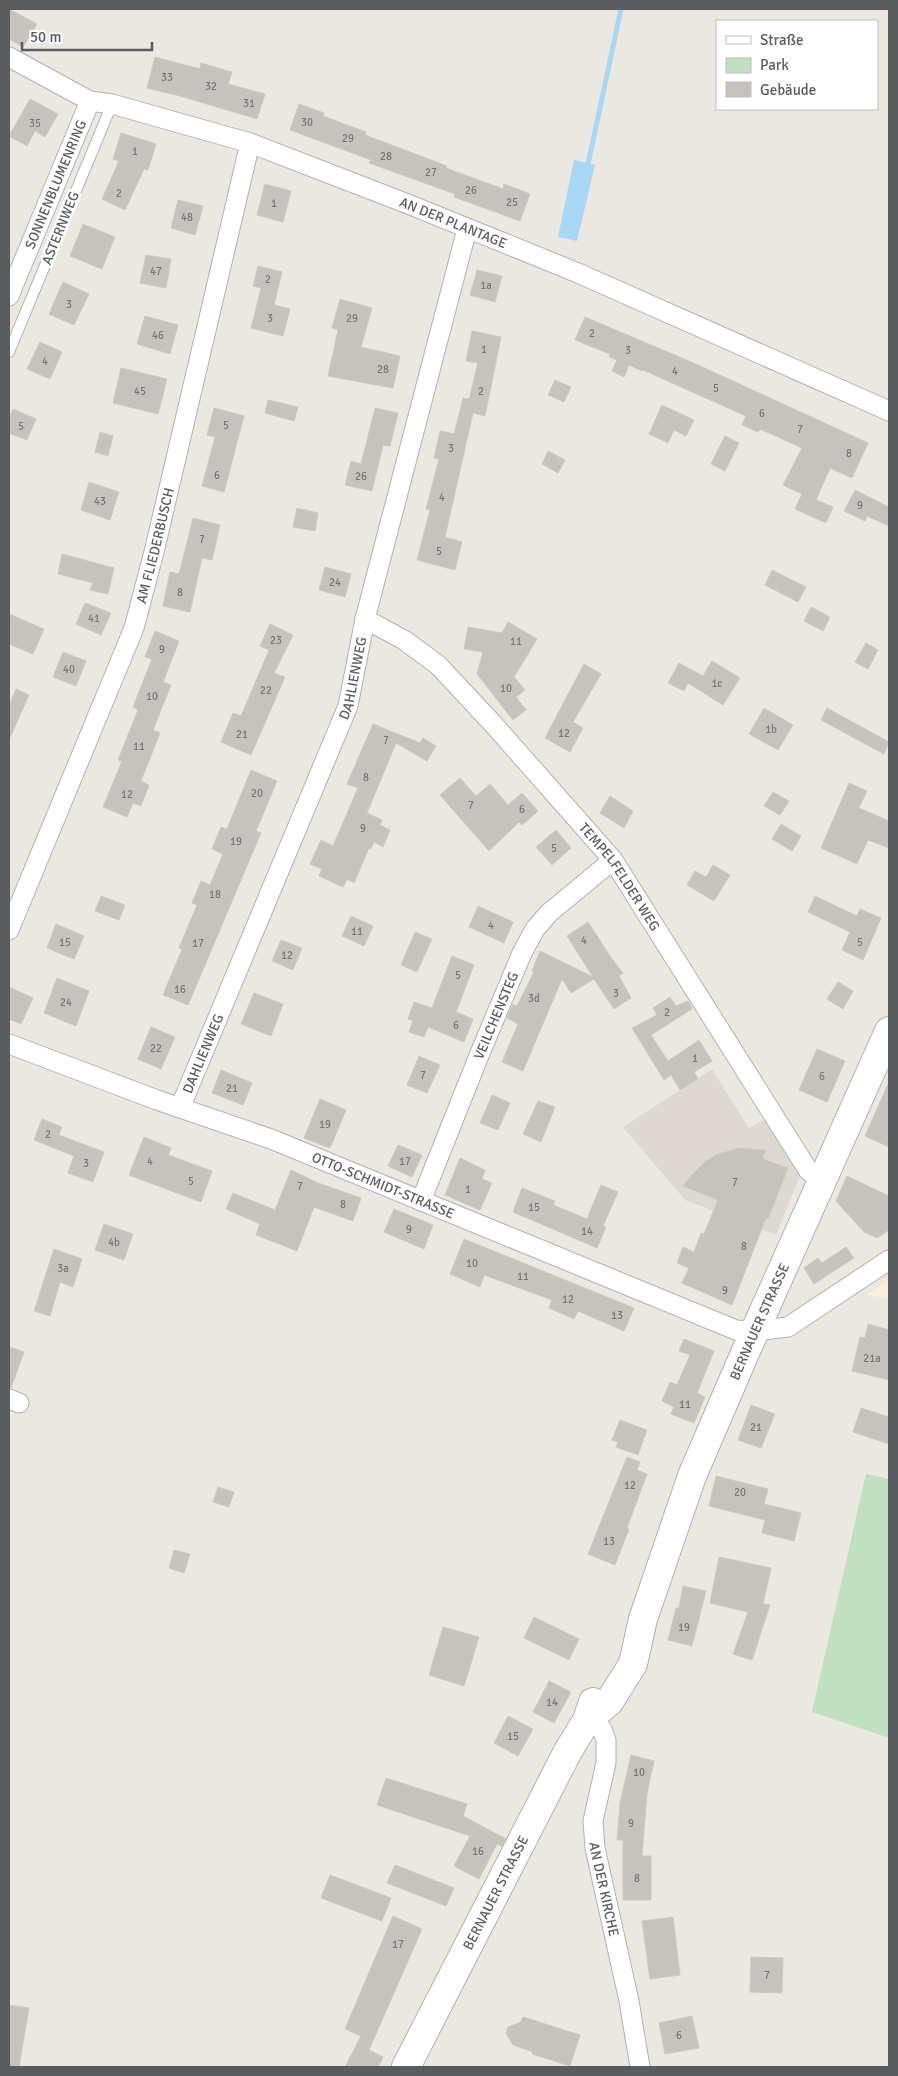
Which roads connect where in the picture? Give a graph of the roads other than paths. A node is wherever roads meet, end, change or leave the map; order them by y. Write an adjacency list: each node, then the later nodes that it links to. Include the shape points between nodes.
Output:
1 (9, 58): 2 (street, AN DER PLANTAGE)
2 (90, 101): 3 (street, AN DER PLANTAGE); 6 (street, SONNENBLUMENRING)
3 (112, 104): 4 (street, AN DER PLANTAGE); 7 (lane, ASTERNWEG)
4 (250, 144): 5 (street, AN DER PLANTAGE); 11 (street, AM FLIEDERBUSCH, via 134,628)
5 (467, 228): 8 (street, AN DER PLANTAGE, via 578,273); 9 (street, DAHLIENWEG)
6 (9, 296)
7 (9, 352)
8 (889, 411)
9 (365, 619): 10 (street, TEMPELFELDER WEG, via 404,640 438,665); 14 (street, DAHLIENWEG, via 348,706)
10 (613, 860): 15 (street, TEMPELFELDER WEG, via 808,1170); 16 (street, VEILCHENSTEG, via 549,913 535,929 522,953)
11 (9, 930)
12 (889, 1031): 15 (main road, BERNAUER STRASSE)
13 (9, 1044): 14 (street, OTTO-SCHMIDT-STRASSE)
14 (180, 1108): 16 (street, OTTO-SCHMIDT-STRASSE, via 270,1139)
15 (822, 1182): 18 (main road, BERNAUER STRASSE)
16 (421, 1201): 18 (street, OTTO-SCHMIDT-STRASSE, via 736,1330)
17 (889, 1260): 18 (street, OTTO-SCHMIDT-STRASSE, via 788,1327)
18 (755, 1331): 19 (main road, BERNAUER STRASSE, via 692,1476 643,1620 615,1658 598,1688)
19 (586, 1720): 20 (main road, BERNAUER STRASSE); 21 (street, AN DER KIRCHE, via 602,1729 606,1740 606,1763 593,1821 595,1848 629,2001)
20 (406, 2067)
21 (640, 2067)

